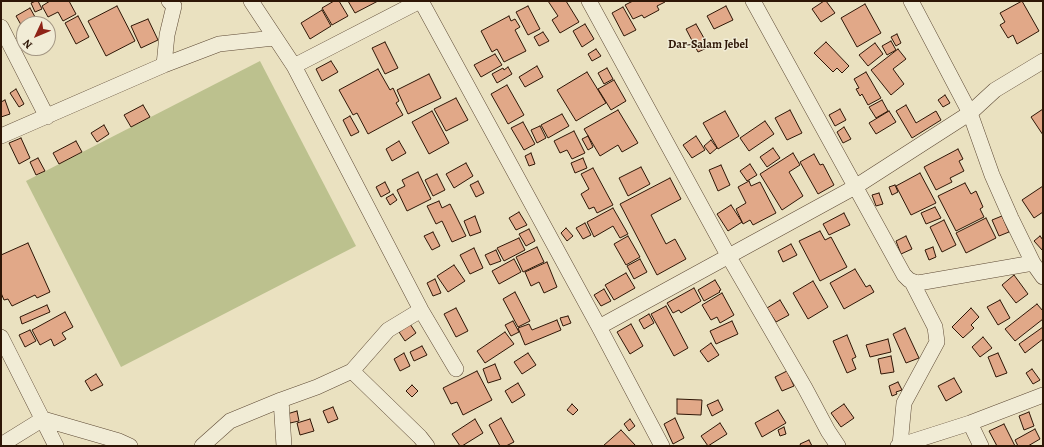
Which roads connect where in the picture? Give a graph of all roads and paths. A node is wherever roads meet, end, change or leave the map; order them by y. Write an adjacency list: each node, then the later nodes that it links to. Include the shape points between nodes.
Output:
1 (250, 1): 8 (street)
2 (421, 1): 11 (street); 21 (street)
3 (589, 1): 16 (street)
4 (753, 1): 15 (street)
5 (912, 1): 12 (street)
6 (175, 3): 10 (street, via 167,35)
7 (1, 27): 13 (street)
8 (274, 38): 10 (street, via 219,44); 11 (street)
9 (1043, 61): 12 (street, via 994,90)
10 (164, 65): 13 (street)
11 (294, 66): 20 (street)
12 (970, 113): 15 (street); 17 (street, via 992,175)
13 (47, 117): 14 (street)
14 (1, 136)
15 (855, 187): 16 (street); 19 (street, via 904,275)
16 (729, 257): 21 (street); 36 (street)
17 (1033, 263): 18 (street); 19 (street)
18 (1043, 277)
19 (912, 282): 37 (street, via 935,328 937,342 904,403)
20 (421, 310): 23 (street); 24 (street, via 388,330)
21 (599, 327): 35 (street)
22 (1, 336): 27 (street)
23 (456, 369)
24 (352, 371): 26 (street); 34 (street)
25 (1043, 395): 28 (street)
26 (281, 400): 30 (street, via 230,421); 33 (street)
27 (43, 420): 29 (street); 31 (street); 32 (street, via 119,440)
28 (970, 423): 37 (street); 38 (street)
29 (1, 445)
30 (208, 445)
31 (56, 446)
32 (130, 446)
33 (284, 446)
34 (427, 446)
35 (662, 446)
36 (838, 446)
37 (899, 446)
38 (981, 446)

